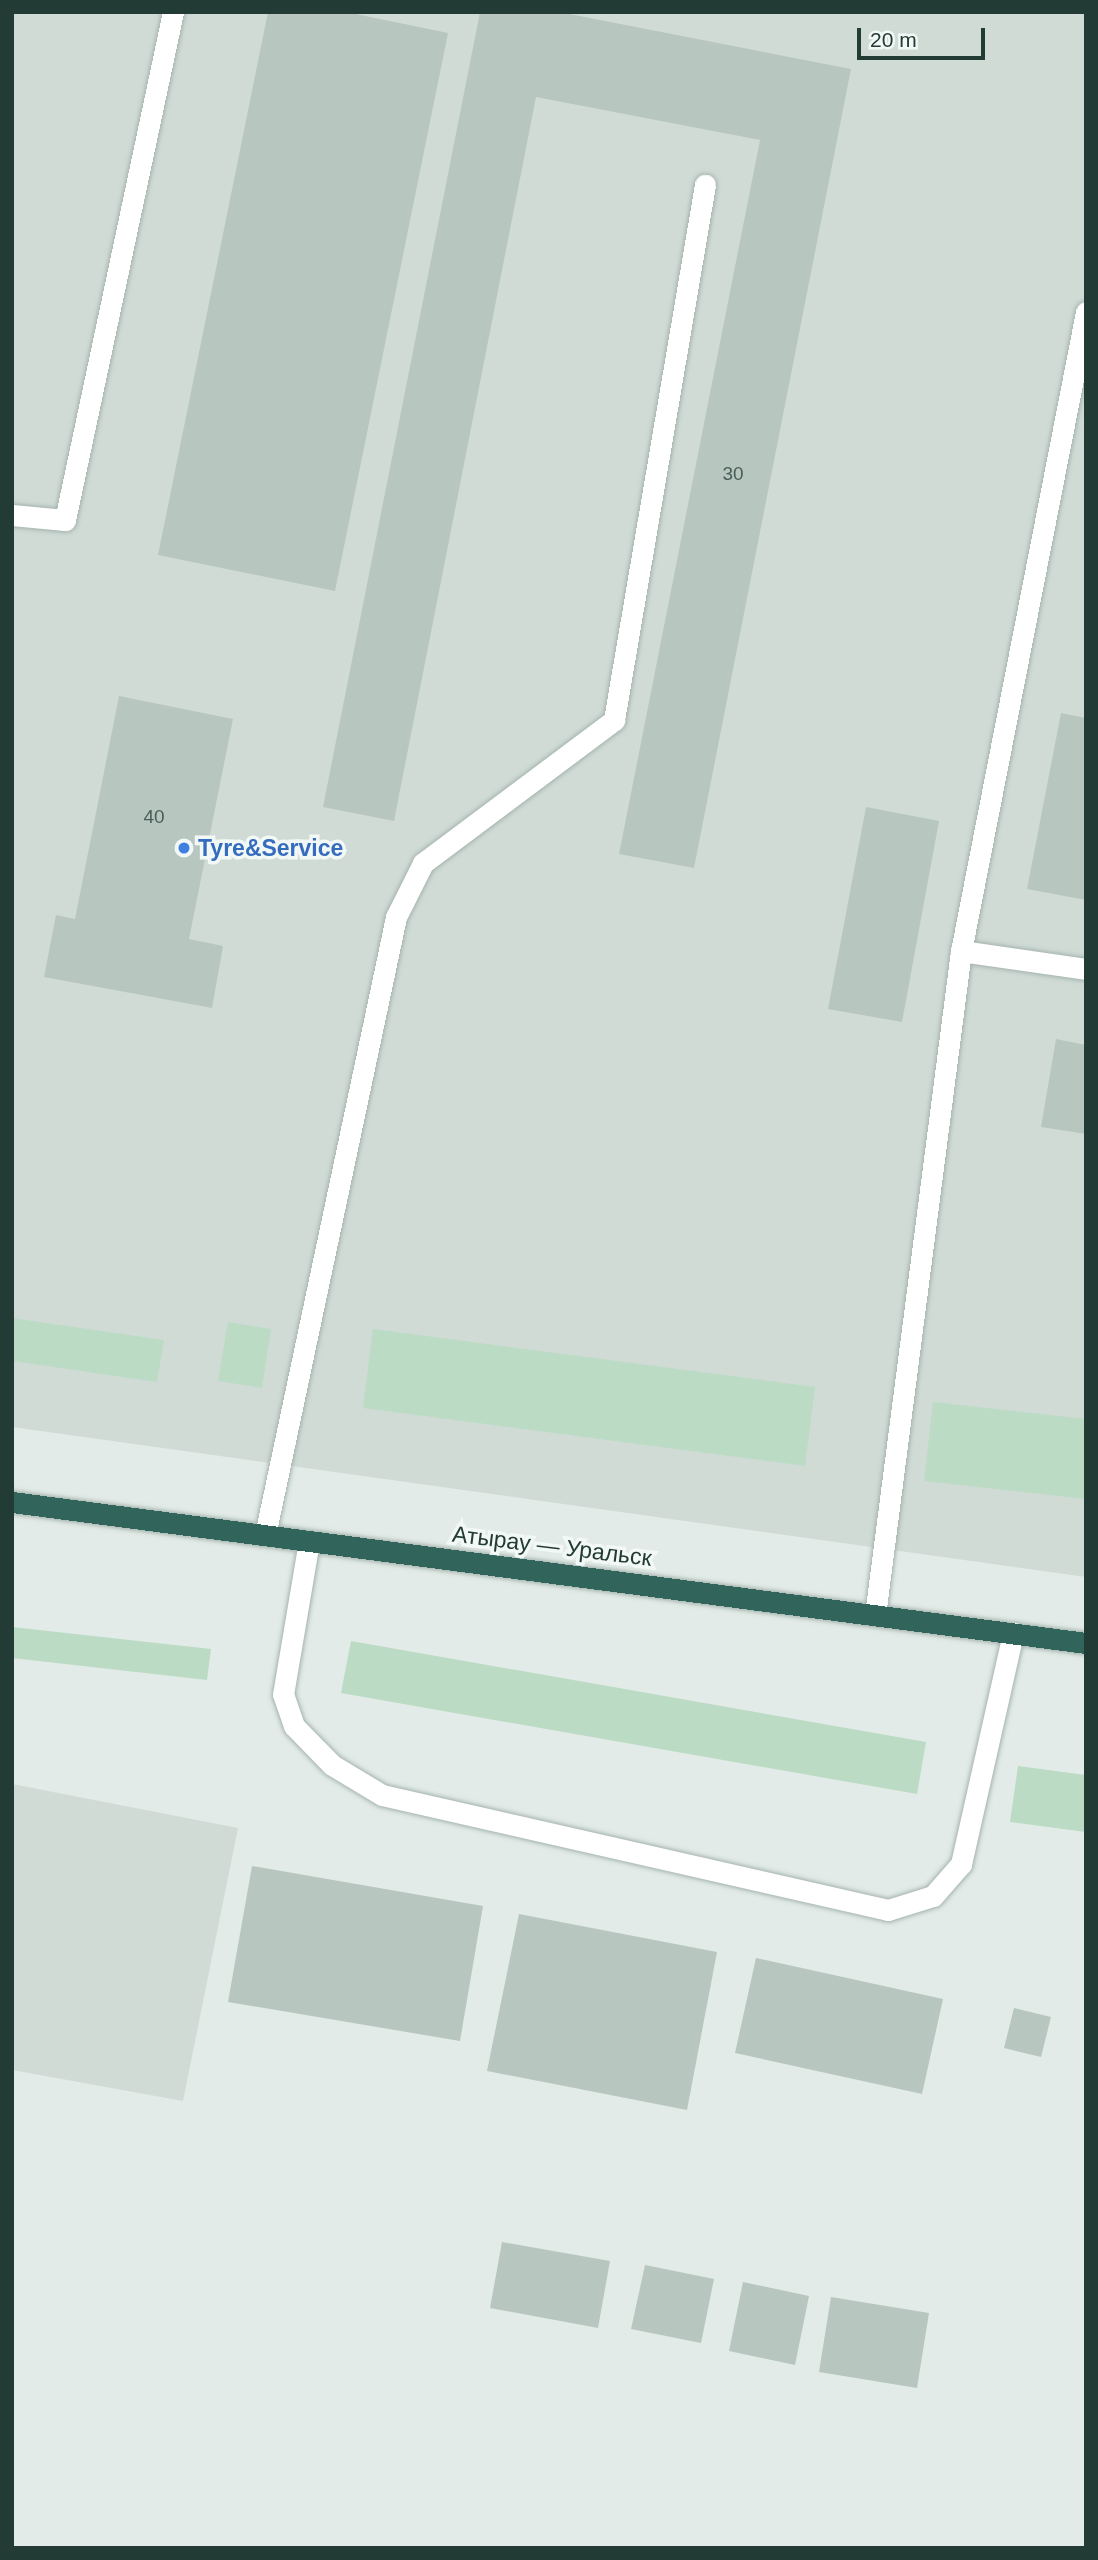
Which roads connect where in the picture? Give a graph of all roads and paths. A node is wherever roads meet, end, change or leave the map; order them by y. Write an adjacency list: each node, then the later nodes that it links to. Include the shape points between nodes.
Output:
1 (173, 12): 4 (lane, via 65,520)
2 (705, 185): 8 (lane, via 614,720 423,863 396,917)
3 (1086, 312): 5 (lane)
4 (12, 515)
5 (961, 951): 6 (lane); 10 (lane)
6 (1086, 968)
7 (12, 1502): 8 (highway, Атырау — Уральск)
8 (265, 1535): 9 (highway, Атырау — Уральск)
9 (309, 1541): 10 (highway, Атырау — Уральск); 11 (lane, via 283,1694 294,1726 332,1765 382,1795 888,1910 933,1896 961,1864)
10 (875, 1615): 11 (highway, Атырау — Уральск)
11 (1013, 1633): 12 (highway, Атырау — Уральск)
12 (1086, 1643)

